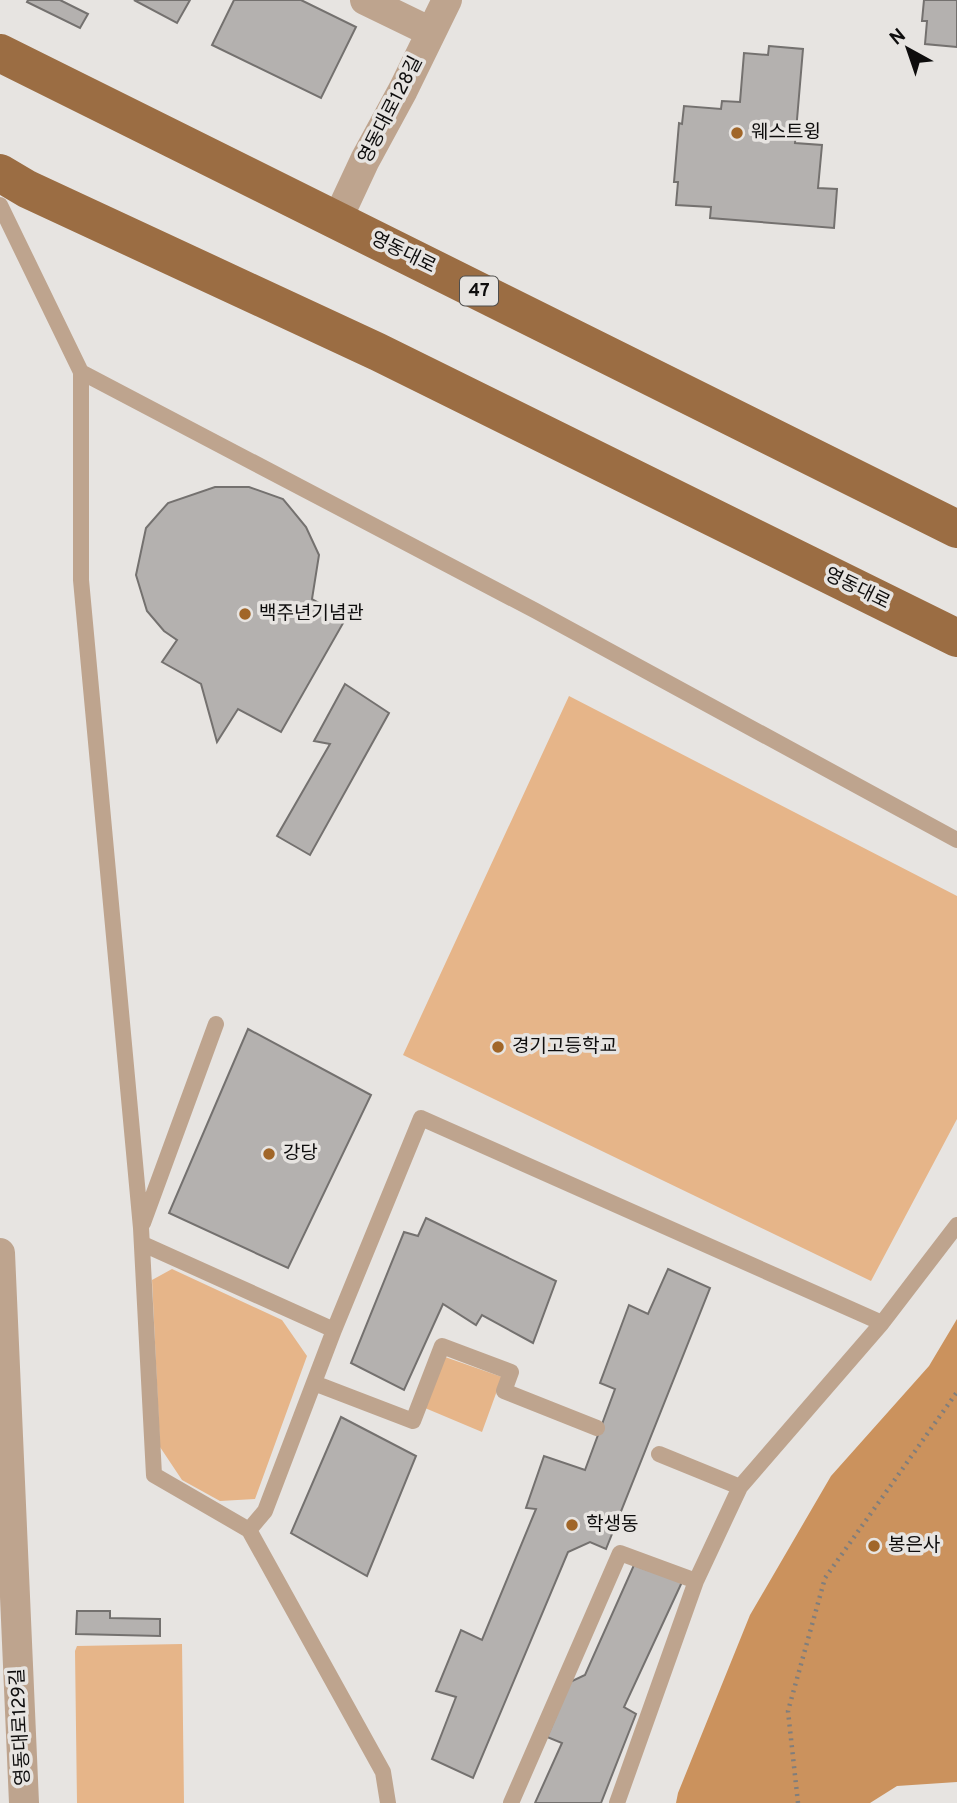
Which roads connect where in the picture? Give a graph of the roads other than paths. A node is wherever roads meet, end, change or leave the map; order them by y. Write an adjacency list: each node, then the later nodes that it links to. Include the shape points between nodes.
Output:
1 (365, 0): 3 (street)
2 (447, 0): 3 (street, 영동대로128길)
3 (432, 32): 7 (street, 영동대로128길)
4 (0, 53): 7 (main road, 영동대로 / 47)
5 (0, 173): 10 (main road, 영동대로, via 378,352)
6 (0, 205): 8 (lane)
7 (337, 220): 9 (main road, 영동대로 / 47)
8 (82, 372): 11 (lane); 14 (lane, via 81,580)
9 (957, 529)
10 (957, 639)
11 (957, 840)
12 (216, 1024): 14 (lane)
13 (957, 1225): 16 (lane)
14 (142, 1236): 17 (lane); 23 (lane, via 154,1475)
15 (0, 1253): 21 (street, 영동대로129길)
16 (882, 1322): 17 (lane, via 421,1118); 22 (lane)
17 (334, 1330): 18 (lane)
18 (314, 1383): 19 (lane, via 412,1421 442,1346 511,1372 505,1391); 23 (lane, via 265,1511)
19 (597, 1428)
20 (659, 1454): 22 (lane)
21 (5, 1483): 25 (street, 영동대로129길)
22 (740, 1487): 24 (lane)
23 (249, 1530): 26 (lane, via 383,1772)
24 (696, 1581): 27 (lane, via 620,1553); 28 (lane)
25 (24, 1803)
26 (388, 1803)
27 (511, 1803)
28 (617, 1803)

